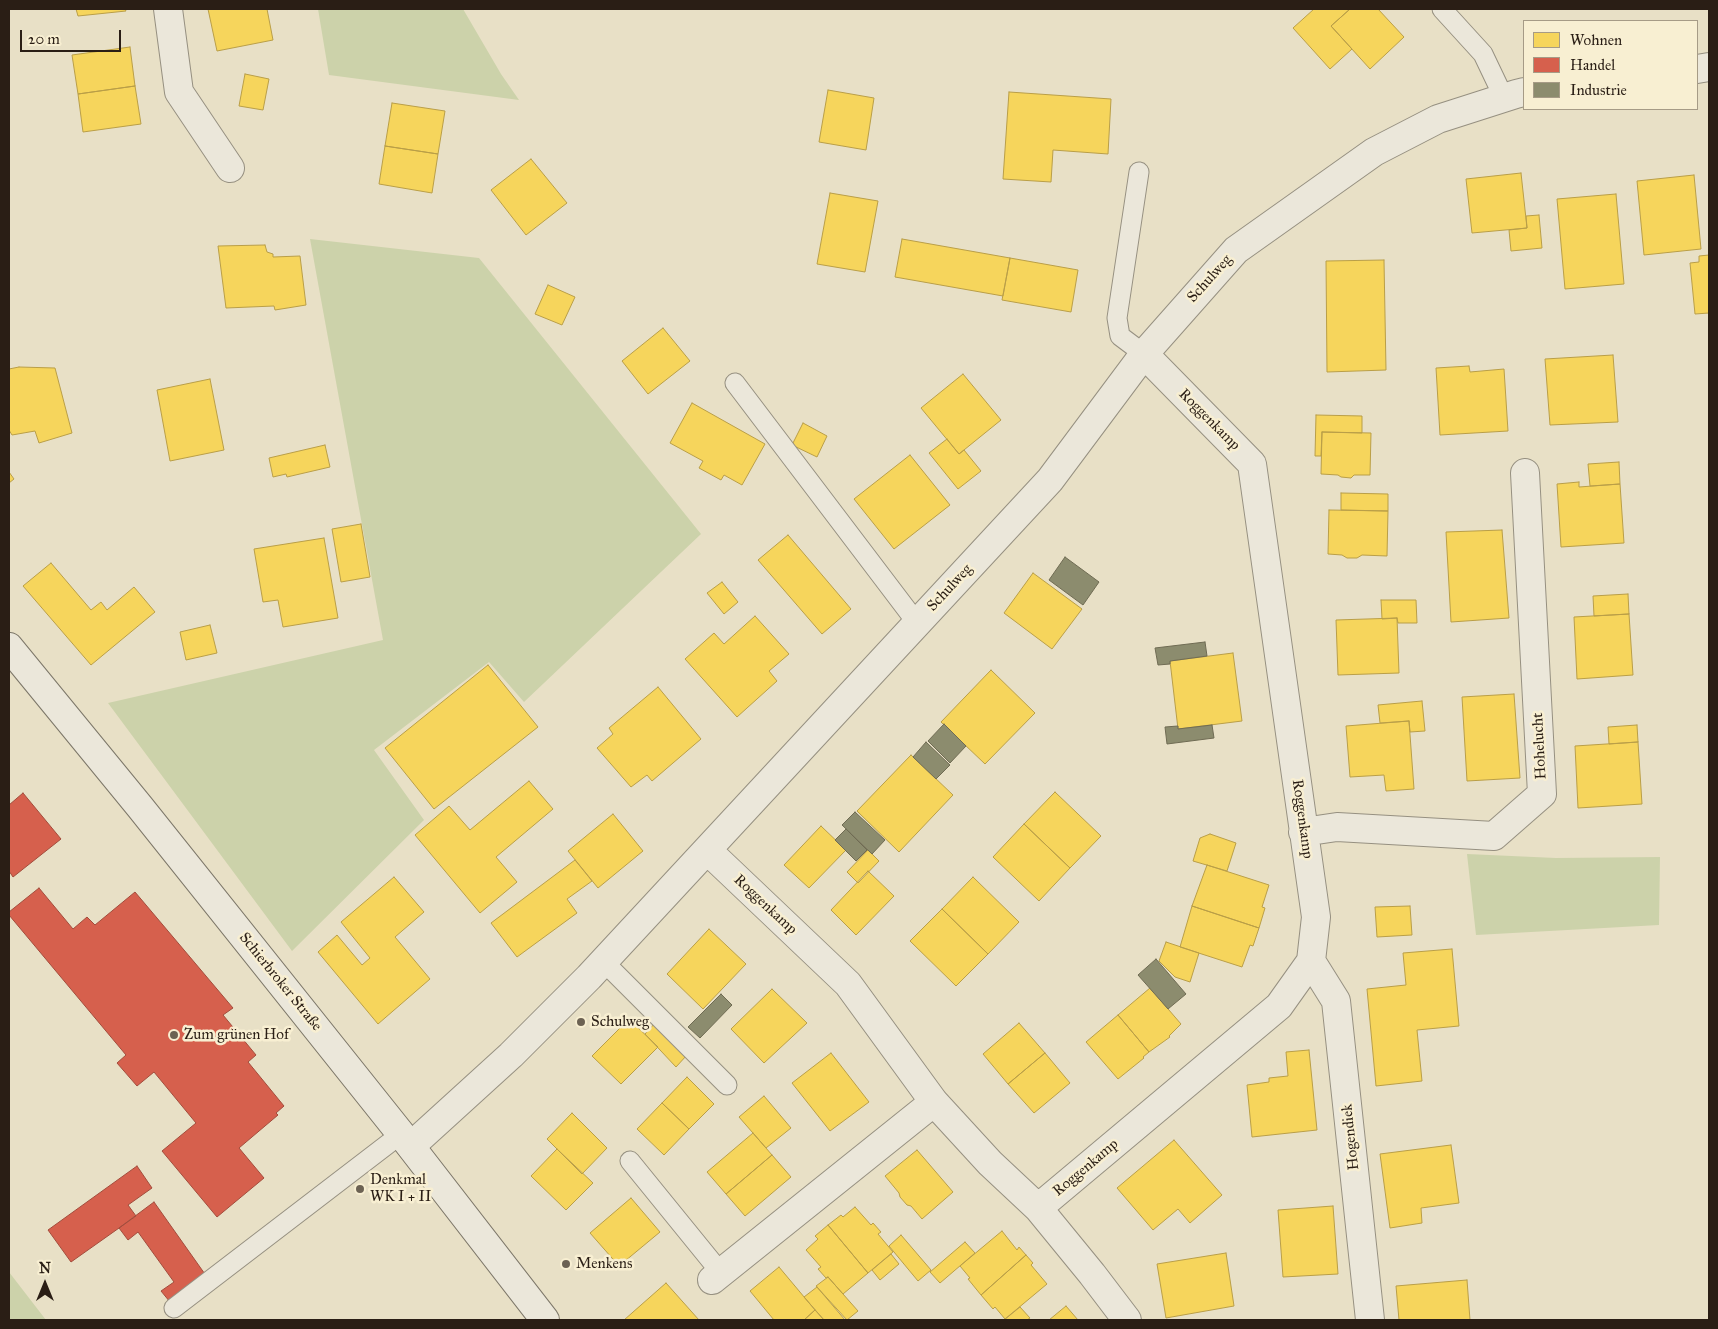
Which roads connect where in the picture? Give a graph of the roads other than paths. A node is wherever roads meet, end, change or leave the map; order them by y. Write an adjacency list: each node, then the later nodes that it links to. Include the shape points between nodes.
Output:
1 (168, 9): 4 (street, via 179,92)
2 (1442, 9): 3 (lane, via 1483,54)
3 (1514, 95): 6 (street, Schulweg, via 1438,119 1374,152 1236,250)
4 (230, 168)
5 (1139, 172): 6 (lane, via 1117,318 1120,336)
6 (1144, 354): 9 (street, Schulweg, via 1050,480); 11 (street, Roggenkamp, via 1252,464)
7 (736, 383): 9 (lane)
8 (1526, 473): 11 (street, Hohelucht, via 1542,794 1494,836 1337,828)
9 (918, 623): 12 (street, Schulweg)
10 (9, 648): 17 (street, Schierbroker Straße)
11 (1304, 832): 14 (street, Roggenkamp, via 1316,918)
12 (707, 850): 13 (street, Schulweg); 16 (street, Roggenkamp, via 848,984)
13 (603, 961): 15 (lane); 17 (street, Schulweg, via 511,1055)
14 (1311, 961): 19 (street, Roggenkamp, via 1279,1006); 24 (street, Hogendiek, via 1336,1001)
15 (727, 1085)
16 (934, 1102): 19 (street, Roggenkamp, via 990,1163); 20 (street)
17 (406, 1140): 21 (lane); 22 (street, Schierbroker Straße)
18 (630, 1161): 20 (lane)
19 (1038, 1208): 23 (street, Roggenkamp)
20 (716, 1276)
21 (174, 1308)
22 (545, 1320)
23 (1127, 1320)
24 (1370, 1320)

